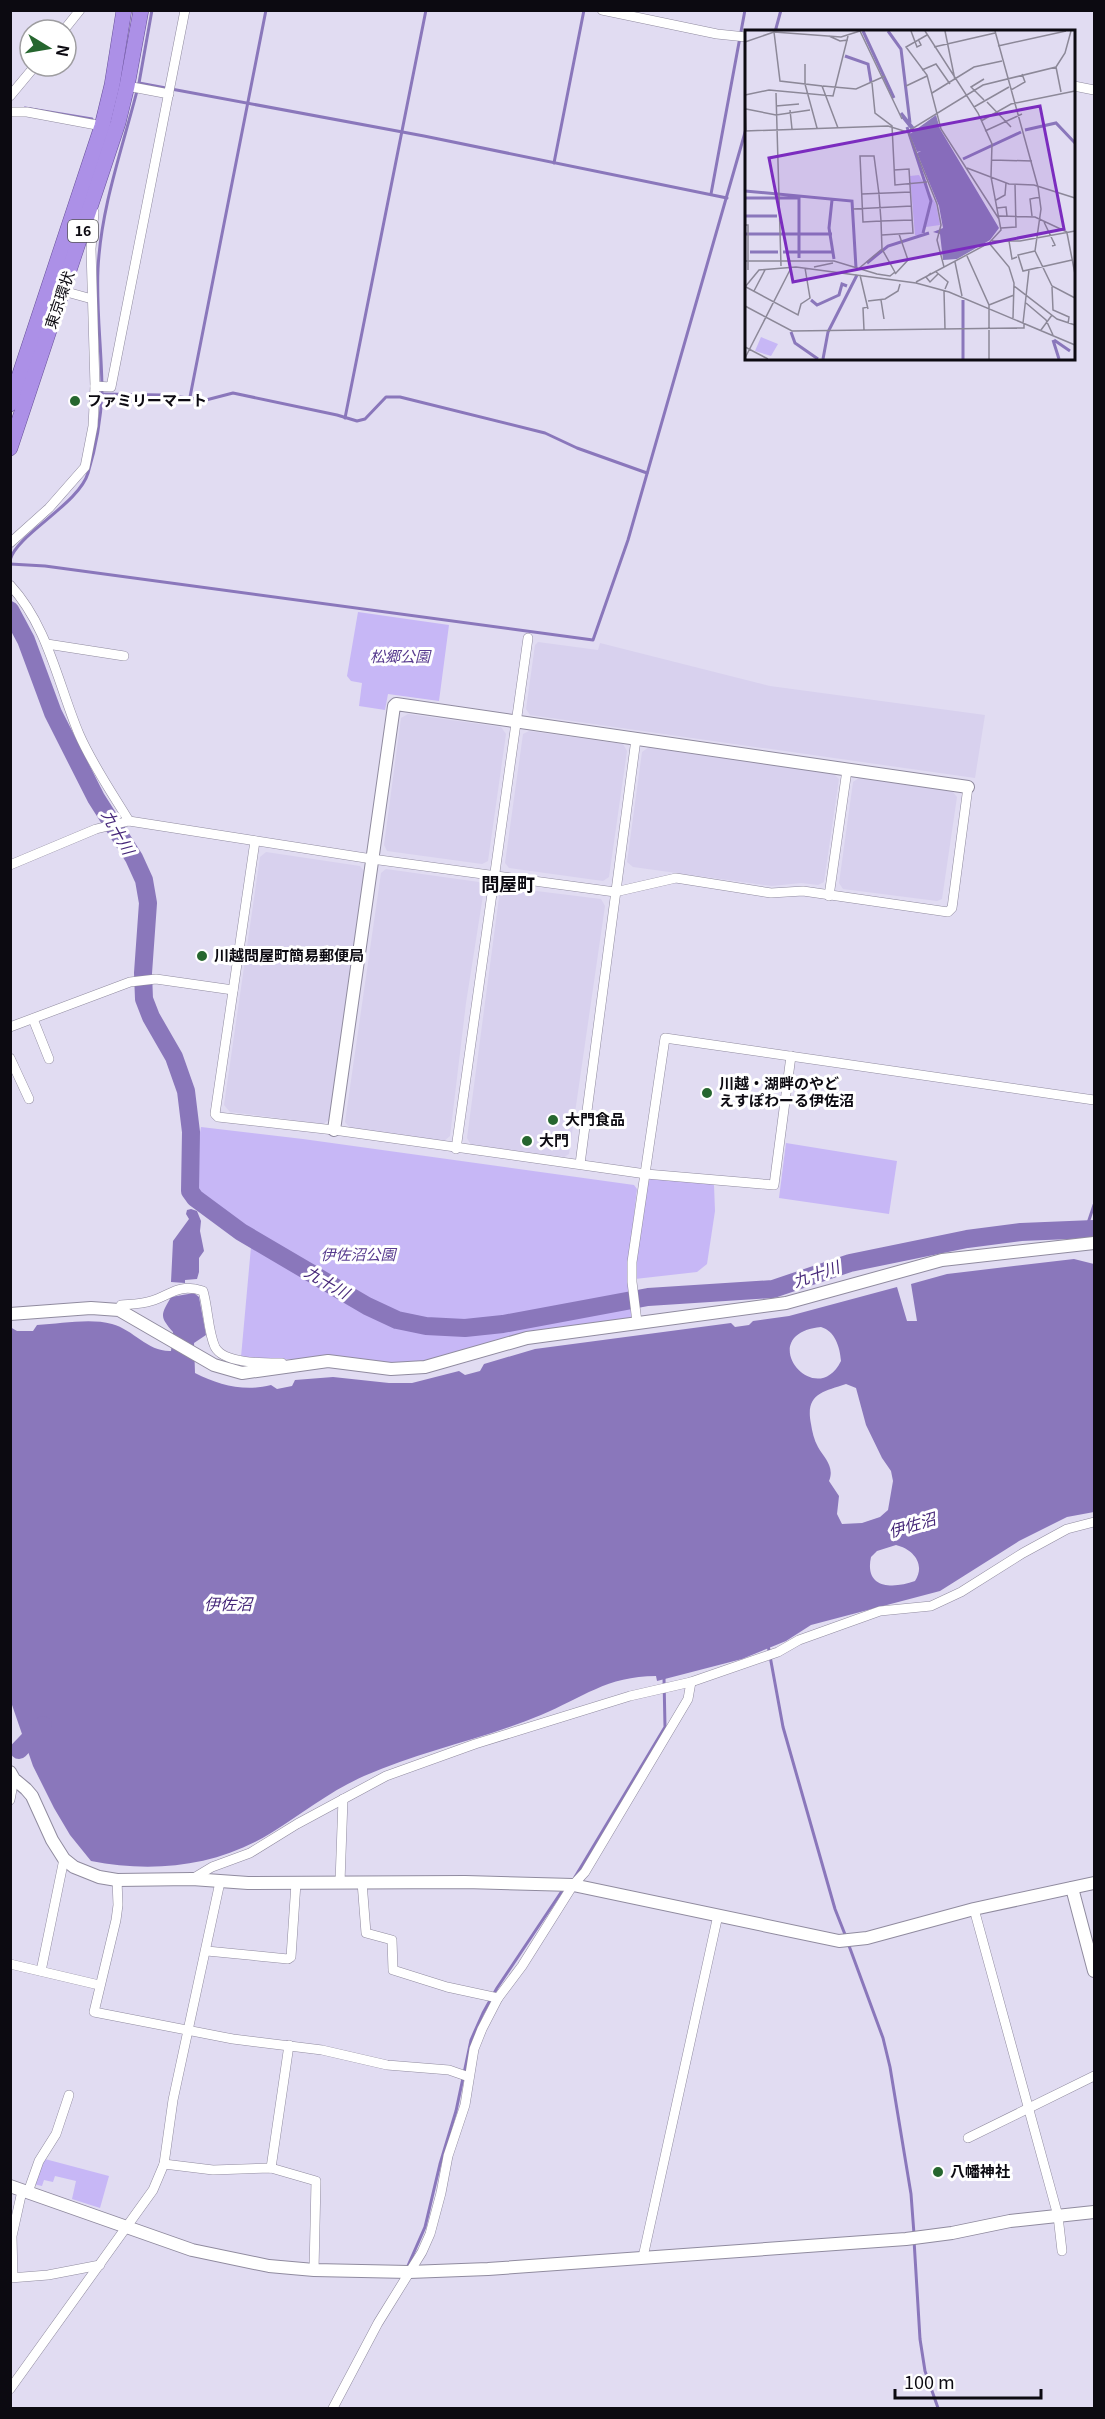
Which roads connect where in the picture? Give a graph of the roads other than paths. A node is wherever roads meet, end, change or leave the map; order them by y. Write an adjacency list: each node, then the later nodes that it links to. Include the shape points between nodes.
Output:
1 (124, 10): 13 (highway, 東京環状 / 16)
2 (141, 10): 7 (highway, 東京環状 / 16)
3 (185, 10): 10 (street)
4 (602, 10): 5 (street, via 717,34)
5 (745, 36)
6 (25, 78): 11 (street)
7 (127, 86): 10 (street); 14 (highway, 東京環状 / 16)
8 (1075, 86): 9 (street)
9 (1095, 90)
10 (169, 94): 17 (street, via 111,387)
11 (10, 96)
12 (10, 112): 13 (street)
13 (102, 126): 18 (highway, 東京環状 / 16)
14 (95, 195): 15 (highway, 東京環状 / 16); 16 (street)
15 (63, 291): 16 (street); 19 (highway, 東京環状 / 16)
16 (92, 299): 17 (street)
17 (95, 386): 20 (street, via 85,467 49,508)
18 (10, 404)
19 (10, 448)
20 (10, 543)
21 (10, 585): 23 (street)
22 (528, 638): 25 (street)
23 (47, 644): 24 (street); 29 (street, via 80,736)
24 (124, 656)
25 (515, 722): 26 (street); 31 (street, via 396,704); 33 (street)
26 (636, 739): 27 (street); 34 (street)
27 (847, 770): 28 (street); 35 (street)
28 (968, 787): 35 (street, via 952,908 948,912)
29 (129, 821): 30 (street); 32 (street, via 99,828)
30 (255, 841): 31 (street); 36 (street)
31 (372, 859): 33 (street); 44 (street)
32 (10, 865)
33 (496, 876): 34 (street); 45 (street)
34 (615, 892): 35 (street, via 676,878 771,893 802,891); 46 (street)
35 (829, 896)
36 (233, 990): 37 (street, via 156,980 130,982); 44 (street, via 215,1114 218,1118)
37 (33, 1019): 38 (street); 41 (street)
38 (10, 1027)
39 (791, 1056): 43 (street); 47 (street, via 774,1185); 47 (street, via 665,1038)
40 (10, 1058): 42 (street)
41 (48, 1059)
42 (29, 1099)
43 (1095, 1100)
44 (334, 1130): 45 (street)
45 (456, 1149): 46 (street)
46 (579, 1164): 47 (street)
47 (646, 1174): 51 (street, via 642,1180 632,1262)
48 (1095, 1243): 51 (street, via 942,1260 786,1303)
49 (119, 1310): 50 (street, via 91,1308); 52 (street, via 214,1365 242,1373); 52 (street, via 121,1305 140,1304 174,1290 202,1291 214,1346 221,1354 262,1363)
50 (10, 1314)
51 (637, 1322): 52 (street, via 527,1338 425,1367 391,1369 328,1361)
52 (308, 1364)
53 (1095, 1522): 54 (street, via 1067,1529 931,1606 880,1611)
54 (691, 1682): 56 (street, via 630,1696 475,1744 386,1776); 66 (street, via 688,1699 585,1872)
55 (12, 1775): 57 (street); 58 (street, via 32,1796)
56 (343, 1798): 59 (street, via 250,1853); 62 (street)
57 (10, 1800)
58 (64, 1859): 60 (street, via 86,1873); 72 (street)
59 (192, 1879): 60 (street); 61 (street)
60 (117, 1880): 74 (street, via 116,1920)
61 (220, 1882): 64 (street); 70 (street)
62 (340, 1882): 63 (street); 64 (street)
63 (362, 1882): 66 (street); 75 (street, via 366,1933 392,1940 393,1970)
64 (296, 1883): 70 (street, via 291,1957)
65 (1095, 1883): 67 (street)
66 (573, 1885): 69 (street); 75 (street)
67 (1072, 1888): 68 (street); 73 (street)
68 (974, 1909): 69 (street, via 867,1938 839,1941); 81 (street)
69 (718, 1915): 90 (street)
70 (207, 1951): 76 (street)
71 (10, 1964): 72 (street)
72 (41, 1971): 74 (street)
73 (1095, 1971)
74 (99, 1985): 76 (street, via 94,2012)
75 (498, 1998): 79 (street, via 474,2049)
76 (189, 2030): 77 (street); 83 (street)
77 (289, 2045): 79 (street, via 387,2065 449,2070); 84 (street)
78 (1095, 2076): 81 (street)
79 (469, 2077): 93 (street, via 430,2234)
80 (69, 2095): 85 (street, via 56,2134)
81 (1028, 2109): 82 (street); 87 (street)
82 (968, 2138)
83 (164, 2164): 84 (street, via 213,2170); 88 (street, via 150,2196)
84 (271, 2168): 92 (street, via 316,2181)
85 (20, 2190): 88 (street); 94 (street, via 12,2236)
86 (1095, 2212): 87 (street)
87 (1058, 2216): 89 (street); 90 (street, via 1010,2220 906,2239)
88 (127, 2227): 91 (street); 92 (street, via 212,2255)
89 (1062, 2252)
90 (643, 2258): 93 (street)
91 (100, 2265): 94 (street); 95 (street)
92 (315, 2270): 93 (street)
93 (410, 2271): 96 (street)
94 (12, 2278)
95 (10, 2389)
96 (333, 2409)

